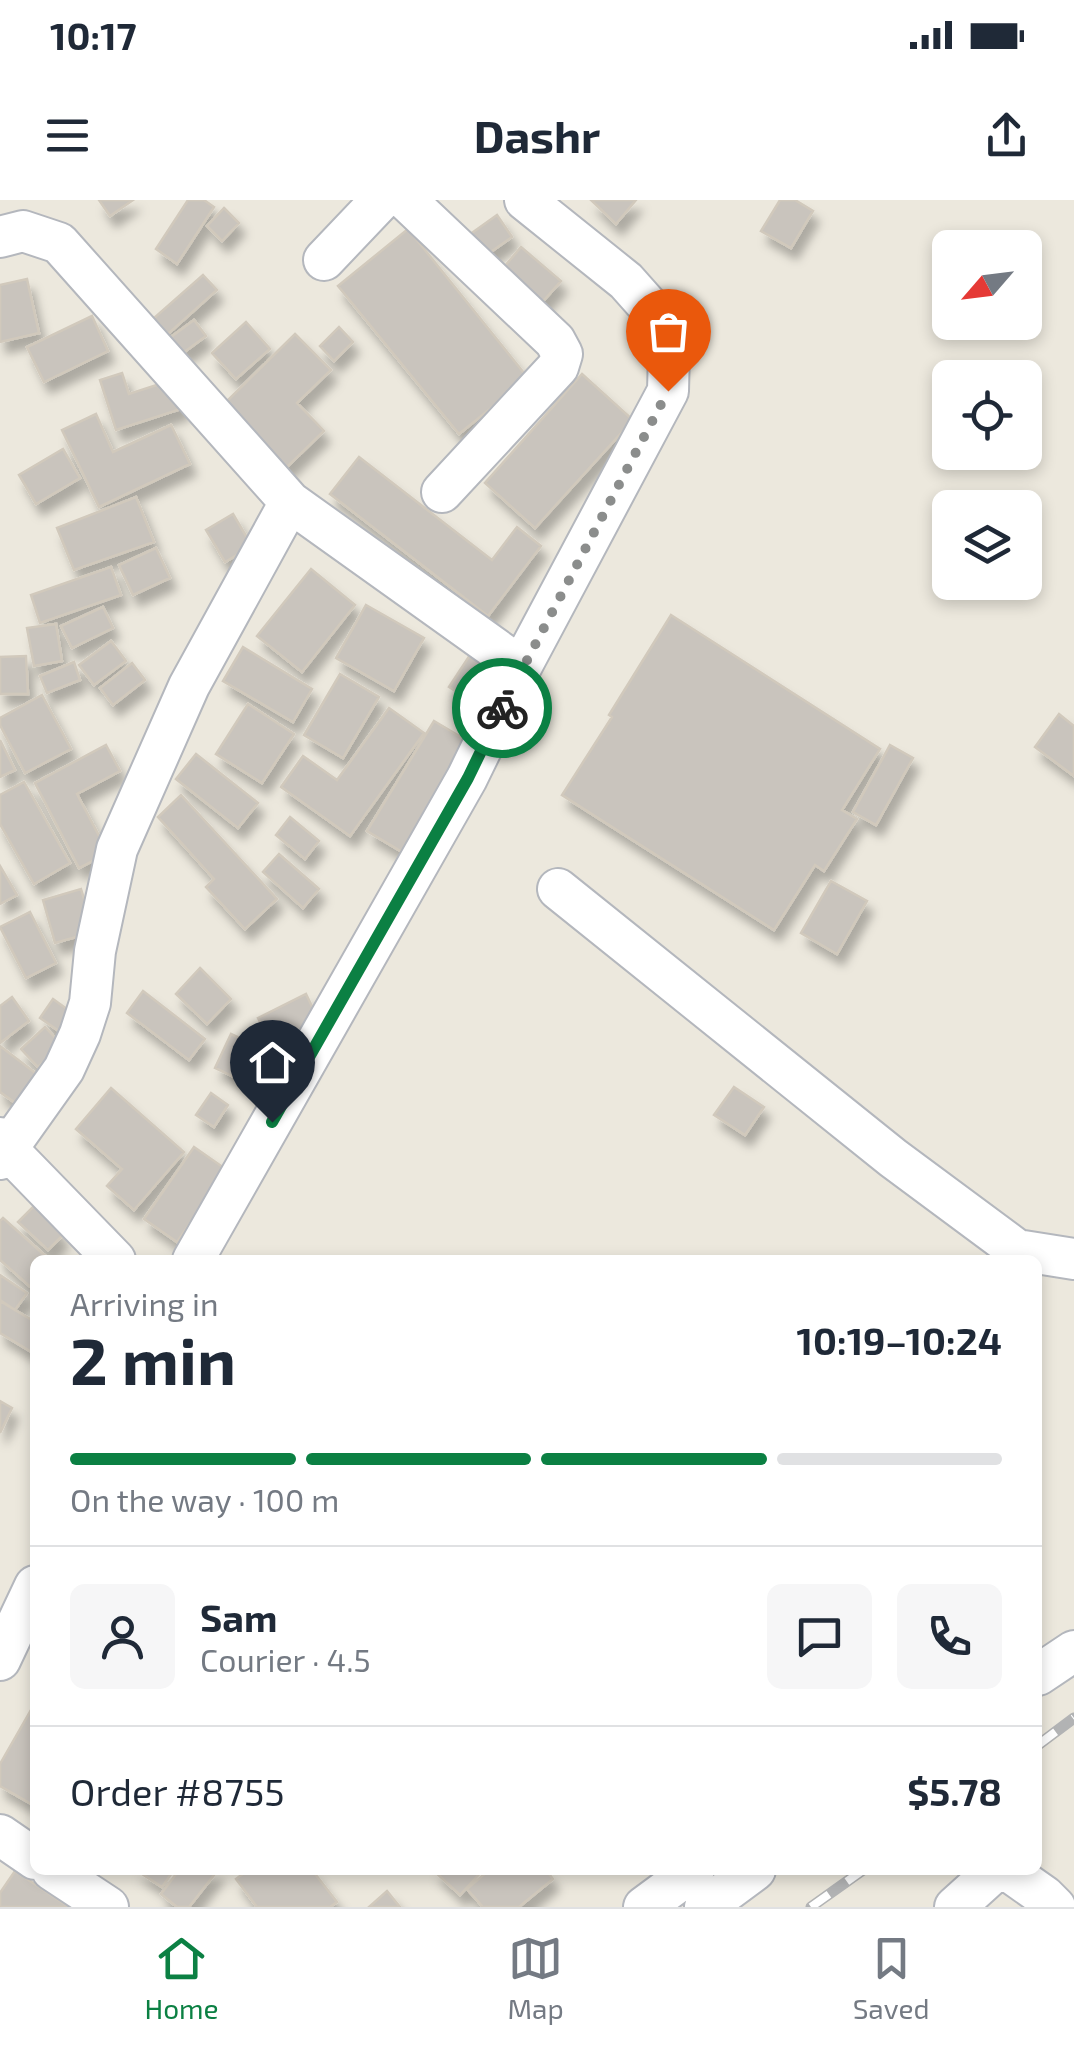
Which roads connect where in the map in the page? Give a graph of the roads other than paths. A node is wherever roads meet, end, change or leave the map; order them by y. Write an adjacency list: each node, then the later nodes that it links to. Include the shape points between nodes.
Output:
1 (381, 200): 5 (street)
2 (406, 200): 6 (street, via 562,354 558,367)
3 (524, 200): 8 (street, via 626,281 650,308 669,352 668,391)
4 (0, 237): 7 (street, via 23,230 60,244)
5 (324, 260)
6 (442, 492)
7 (290, 502): 8 (street); 10 (street, via 189,686 117,849 80,1034 64,1069)
8 (522, 668): 12 (street, via 468,778)
9 (558, 889): 13 (street, via 1016,1250)
10 (2, 1149): 11 (street)
11 (109, 1255)
12 (196, 1255)
13 (1074, 1259)
14 (30, 1597): 16 (street)
15 (1074, 1650): 17 (street)
16 (0, 1660)
17 (1042, 1672)
18 (0, 1836): 19 (street)
19 (30, 1855)
20 (60, 1875): 25 (street)
21 (724, 1875): 24 (street)
22 (990, 1875): 27 (street)
23 (1014, 1875): 28 (street)
24 (694, 1880): 26 (street)
25 (108, 1907)
26 (644, 1907)
27 (955, 1907)
28 (1054, 1907)

